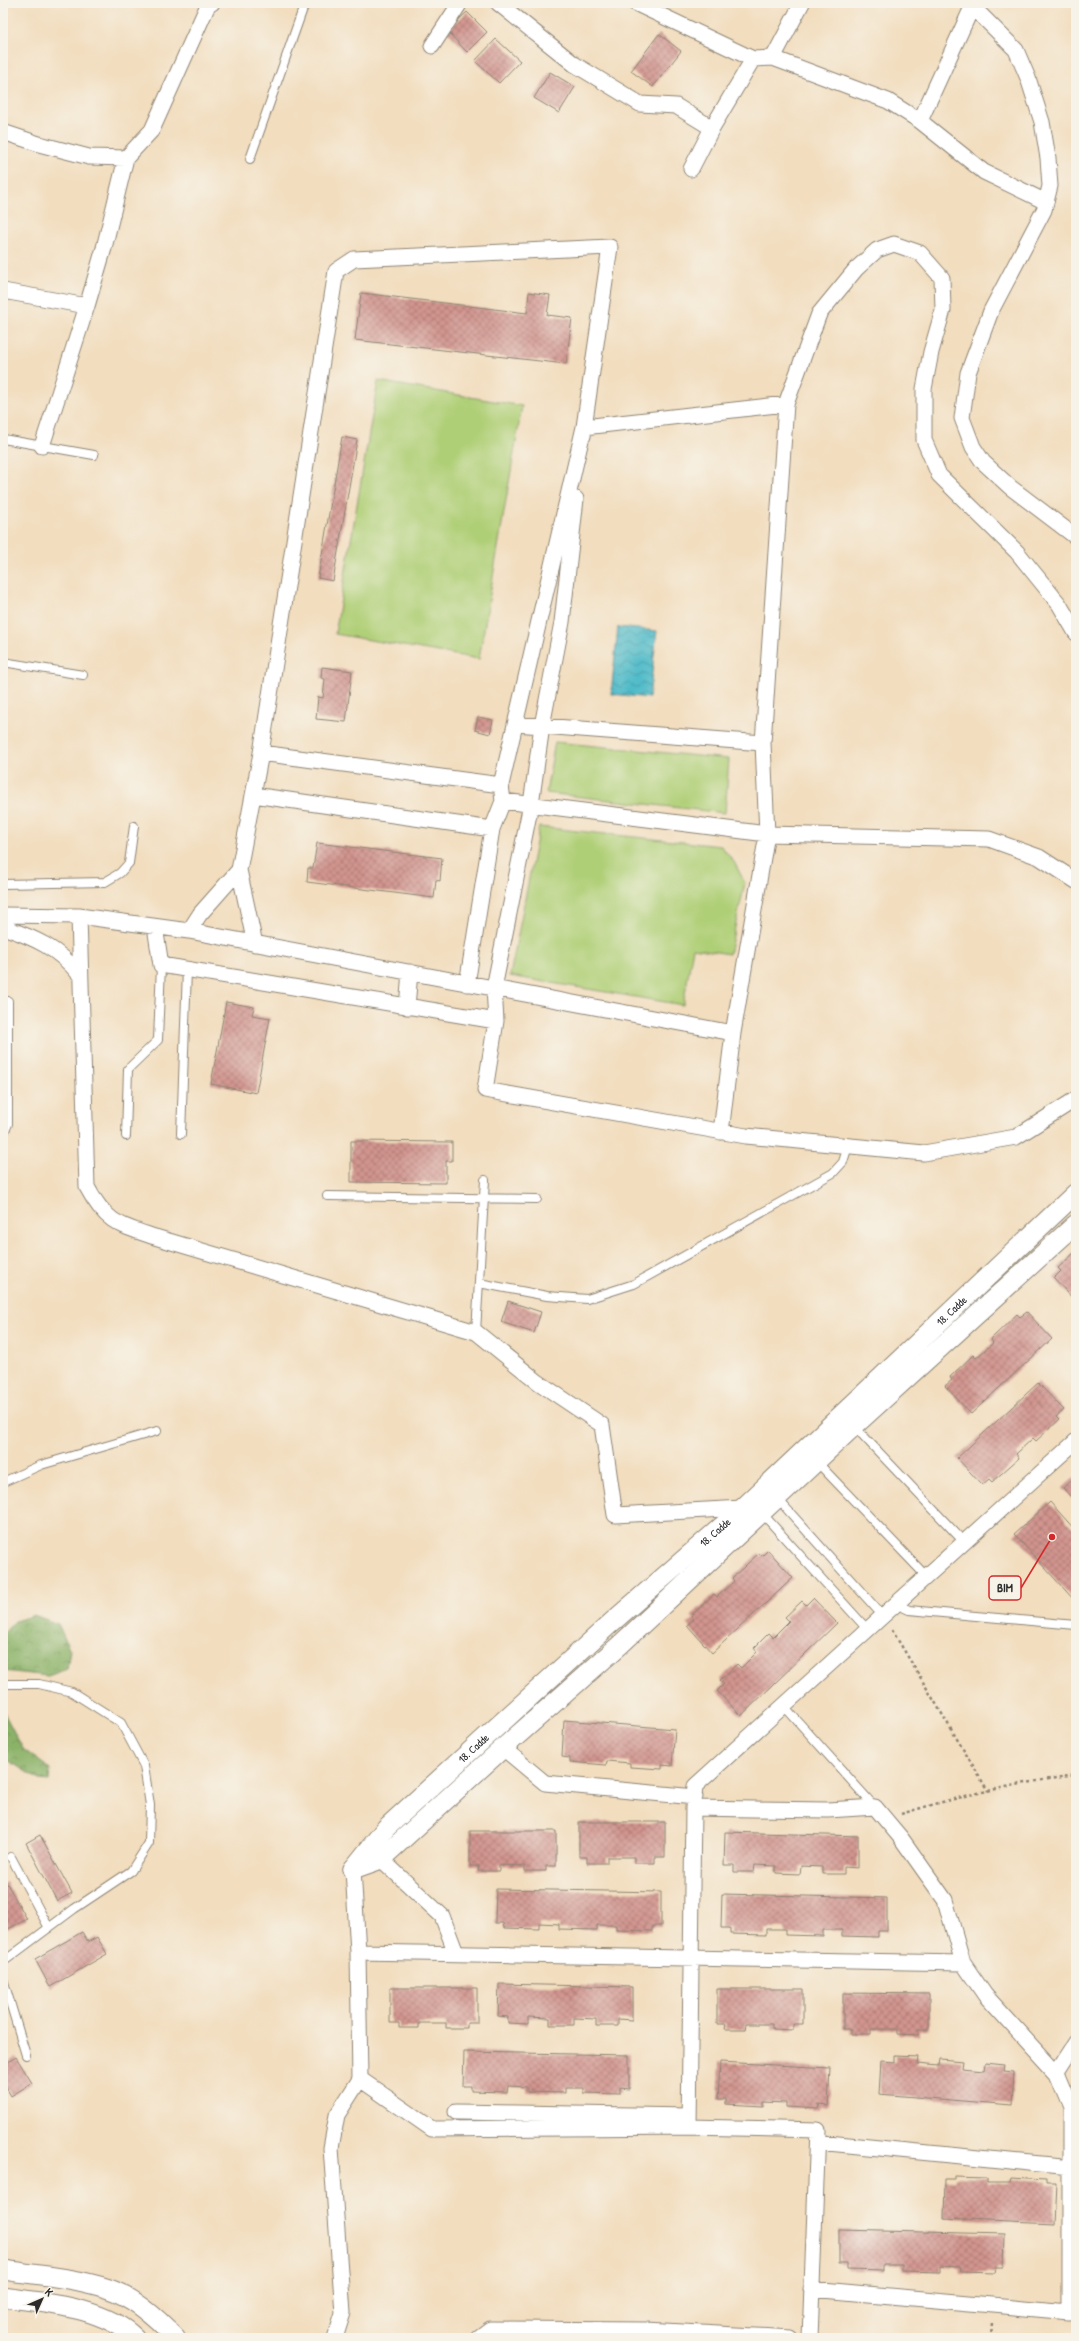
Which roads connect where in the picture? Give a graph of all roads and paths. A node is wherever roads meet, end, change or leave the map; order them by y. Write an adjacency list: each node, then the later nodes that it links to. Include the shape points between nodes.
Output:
1 (305, 3): 15 (lane)
2 (460, 3): 8 (street)
3 (498, 3): 12 (street, via 574,64 640,104 676,106)
4 (636, 3): 10 (street)
5 (802, 3): 9 (street)
6 (209, 4): 14 (street, via 152,130)
7 (971, 4): 11 (street); 17 (street, via 1016,50 1028,78 1042,122 1048,158 1050,186)
8 (432, 46)
9 (773, 58): 10 (street); 11 (street, via 888,102)
10 (753, 59): 12 (street)
11 (920, 121): 17 (street, via 984,172)
12 (712, 128): 16 (street)
13 (3, 132): 14 (street, via 89,157)
14 (126, 158): 19 (street)
15 (250, 159)
16 (691, 169)
17 (1046, 202): 25 (street, via 991,311 968,373 962,418 973,447 983,462 1010,487)
18 (3, 291): 19 (street)
19 (88, 306): 23 (street)
20 (786, 404): 21 (street); 26 (street, via 819,314 856,269 876,250 894,244 920,253 942,278 943,310 924,389 924,440 940,475 1017,552 1059,604); 31 (street)
21 (584, 427): 29 (street); 30 (street, via 562,622); 32 (street, via 610,247 354,259 336,271)
22 (3, 440): 23 (lane)
23 (42, 446): 24 (lane)
24 (94, 455)
25 (1076, 537)
26 (1076, 633)
27 (3, 662): 28 (lane)
28 (83, 675)
29 (516, 724): 30 (street); 33 (street)
30 (542, 726): 31 (street); 36 (street)
31 (763, 743): 39 (street)
32 (261, 753): 33 (street); 34 (street)
33 (501, 785): 35 (street)
34 (253, 795): 38 (street); 40 (street)
35 (503, 801): 36 (street); 38 (street)
36 (531, 804): 39 (street); 54 (street)
37 (134, 826): 42 (lane, via 129,863 109,880)
38 (492, 829): 53 (street)
39 (767, 834): 41 (street, via 989,839 1039,858); 58 (street)
40 (239, 870): 47 (street, via 200,914); 48 (street)
41 (1076, 881)
42 (3, 884)
43 (3, 915): 44 (street)
44 (79, 916): 46 (street); 52 (street)
45 (3, 927): 52 (street, via 51,947 68,960)
46 (155, 927): 47 (street); 49 (street)
47 (189, 931): 48 (street)
48 (255, 944): 51 (street)
49 (161, 965): 50 (street); 63 (lane, via 158,1040 128,1069)
50 (187, 970): 56 (street); 61 (lane)
51 (410, 972): 53 (street); 56 (street)
52 (80, 975): 72 (street, via 87,1187 106,1216 118,1224 155,1237)
53 (467, 984): 54 (street)
54 (494, 988): 57 (street); 58 (street)
55 (8, 1001): 62 (lane, via 8,1124)
56 (407, 1007): 57 (street)
57 (496, 1021): 60 (street, via 485,1090)
58 (733, 1033): 60 (street)
59 (1076, 1098): 64 (street, via 1016,1137 924,1153)
60 (721, 1132): 64 (street)
61 (181, 1134)
62 (3, 1135)
63 (126, 1136)
64 (848, 1146): 71 (lane, via 843,1162 833,1173 634,1284 587,1299 547,1296)
65 (485, 1180): 68 (lane)
66 (1076, 1192): 79 (street, 18. Cadde)
67 (327, 1196): 68 (lane)
68 (484, 1198): 69 (lane); 71 (lane)
69 (537, 1199)
70 (1076, 1224): 73 (street, 18. Cadde)
71 (479, 1283): 72 (lane)
72 (476, 1332): 79 (street, via 538,1382 602,1425 615,1515)
73 (854, 1426): 76 (street, 18. Cadde); 80 (lane)
74 (157, 1431): 77 (lane, via 41,1465)
75 (1076, 1441): 80 (street)
76 (816, 1461): 78 (street, 18. Cadde); 81 (lane)
77 (3, 1482)
78 (777, 1497): 79 (street, 18. Cadde); 83 (lane)
79 (752, 1510): 85 (lane); 88 (street, 18. Cadde, via 621,1644); 96 (street, 18. Cadde, via 611,1623 386,1828)
80 (964, 1543): 81 (street)
81 (927, 1577): 82 (street)
82 (896, 1604): 83 (street); 84 (lane, via 909,1610)
83 (882, 1615): 85 (street); 90 (path, via 908,1653)
84 (1076, 1624)
85 (868, 1630): 87 (street)
86 (3, 1684): 97 (lane, via 39,1684 72,1692 121,1723 144,1766 150,1805 149,1843 131,1871)
87 (784, 1706): 91 (street, via 695,1786); 92 (lane)
88 (502, 1748): 91 (street, via 545,1783); 95 (street, 18. Cadde)
89 (1076, 1775): 90 (path)
90 (988, 1791): 93 (path)
91 (694, 1802): 92 (street, via 828,1810); 100 (street)
92 (875, 1807): 93 (street)
93 (885, 1818): 102 (street, via 945,1900)
94 (11, 1857): 97 (lane)
95 (381, 1859): 96 (street, 18. Cadde); 99 (street, via 442,1916)
96 (353, 1869): 98 (street)
97 (49, 1928): 101 (lane)
98 (358, 1952): 99 (street); 107 (street)
99 (456, 1953): 100 (street)
100 (690, 1956): 102 (street); 110 (street)
101 (3, 1962)
102 (963, 1963): 106 (street, via 985,1995)
103 (3, 1979): 105 (lane)
104 (1076, 2042): 106 (street)
105 (26, 2055)
106 (1056, 2073): 108 (street)
107 (360, 2079): 110 (street, via 432,2129); 119 (street, via 337,2115 331,2148 343,2313)
108 (1073, 2102): 112 (street)
109 (456, 2112): 110 (street)
110 (689, 2121): 111 (street, via 818,2130)
111 (818, 2142): 112 (street); 114 (street)
112 (1070, 2167): 114 (street, via 1070,2312)
113 (3, 2270): 118 (street, via 54,2277 110,2290 155,2316)
114 (811, 2289): 122 (street)
115 (3, 2297): 117 (street, via 97,2314)
116 (646, 2334): 120 (street, via 490,2329); 121 (street)
117 (135, 2338)
118 (176, 2338)
119 (335, 2338)
120 (478, 2338)
121 (791, 2338)
122 (810, 2338)

